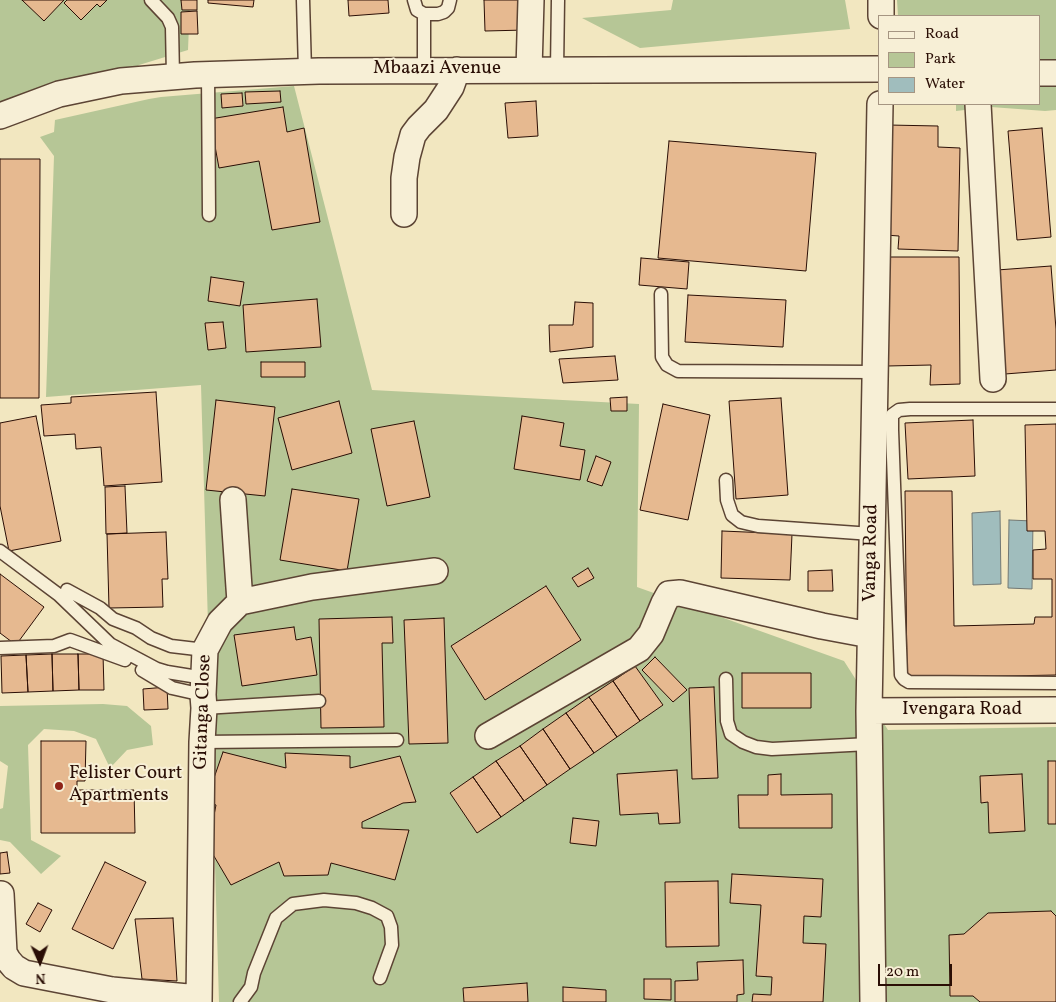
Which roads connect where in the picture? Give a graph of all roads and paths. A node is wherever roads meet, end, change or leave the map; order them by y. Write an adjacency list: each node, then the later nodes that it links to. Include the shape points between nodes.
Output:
1 (151, 0): 19 (lane, via 172,27)
2 (302, 0): 15 (lane)
3 (414, 0): 8 (lane, via 417,10)
4 (450, 0): 8 (lane, via 444,12)
5 (531, 0): 12 (street)
6 (558, 0): 13 (lane)
7 (881, 0): 9 (street)
8 (424, 14): 10 (lane)
9 (881, 15)
10 (424, 70): 11 (street, Mbaazi Avenue); 15 (street, Mbaazi Avenue)
11 (457, 70): 12 (street, Mbaazi Avenue); 23 (street, via 436,110 413,135 404,178)
12 (529, 70): 13 (street, Mbaazi Avenue)
13 (557, 70): 14 (street, Mbaazi Avenue)
14 (878, 70)
15 (304, 71): 18 (street, Mbaazi Avenue)
16 (1041, 73): 17 (street)
17 (1056, 73)
18 (208, 74): 19 (street, Mbaazi Avenue); 24 (lane)
19 (173, 76): 22 (street, Mbaazi Avenue, via 121,81 59,94)
20 (880, 105): 26 (street, Vanga Road)
21 (978, 105): 27 (street)
22 (0, 116)
23 (404, 214)
24 (209, 215)
25 (661, 294): 26 (lane, via 662,357 667,365 678,371)
26 (875, 372): 31 (street, Vanga Road)
27 (992, 379)
28 (1056, 409): 42 (lane, via 910,409 899,410 892,415 901,675)
29 (726, 480): 31 (lane, via 732,515 741,522)
30 (233, 500): 35 (street)
31 (872, 534): 36 (street, Vanga Road)
32 (0, 551): 41 (lane, via 59,595 110,644)
33 (435, 571): 35 (street, via 312,587)
34 (67, 590): 38 (lane, via 151,638 171,646)
35 (240, 602): 38 (street, Gitanga Close, via 220,622)
36 (870, 635): 45 (street, Vanga Road); 46 (street, via 680,593 669,594 651,634 639,649)
37 (0, 648): 41 (lane, via 54,646 70,640 121,658 172,688)
38 (205, 650): 41 (street, Gitanga Close)
39 (726, 679): 49 (lane, via 727,721 731,734 743,742 772,749)
40 (1056, 683): 42 (lane)
41 (204, 694): 43 (lane); 48 (street, Gitanga Close)
42 (940, 697): 44 (street, Ivengara Road); 45 (street, Ivengara Road)
43 (319, 701)
44 (1056, 710)
45 (869, 711): 49 (street, Vanga Road)
46 (488, 736)
47 (397, 740): 48 (lane)
48 (202, 742): 52 (street, Gitanga Close)
49 (869, 744): 54 (street, Vanga Road)
50 (1, 894): 52 (street, via 4,953 14,967 24,973 112,990)
51 (380, 978): 53 (lane, via 392,945 387,916 356,903 324,900 293,904 276,918 251,986)
52 (199, 1000)
53 (240, 1002)
54 (873, 1002)

